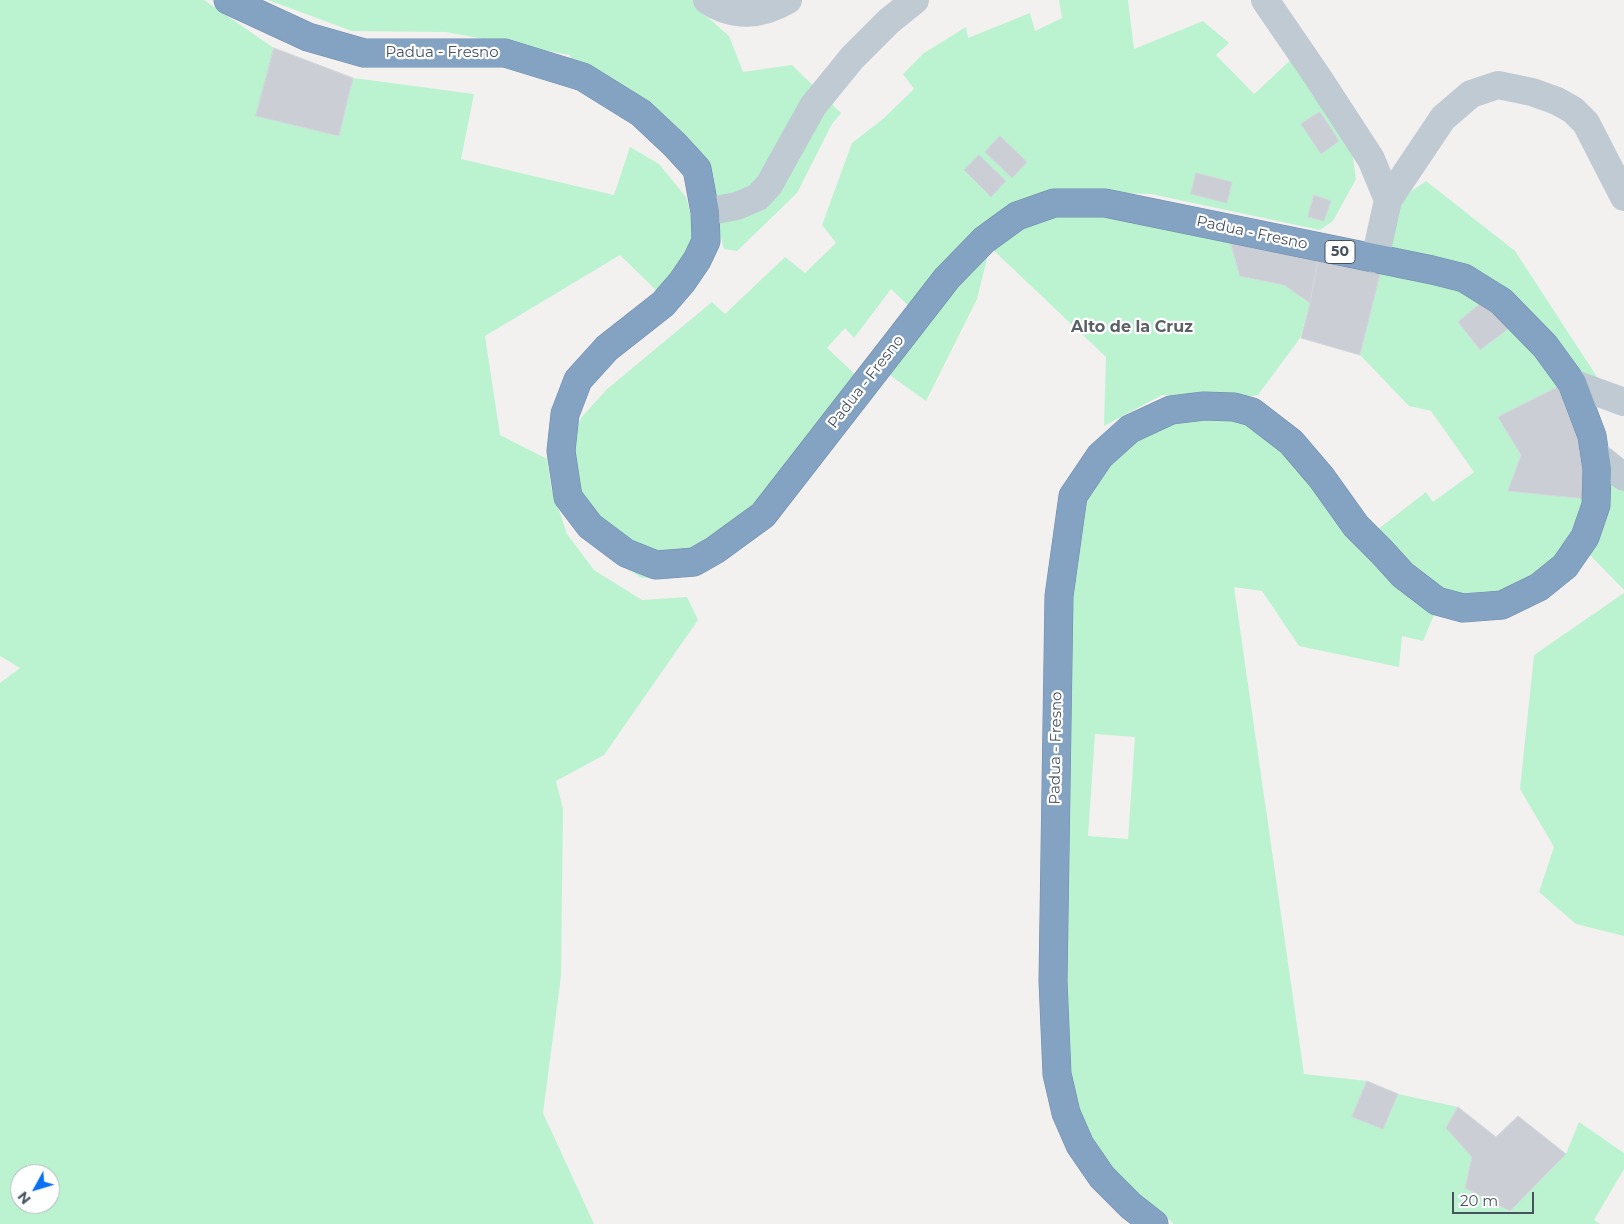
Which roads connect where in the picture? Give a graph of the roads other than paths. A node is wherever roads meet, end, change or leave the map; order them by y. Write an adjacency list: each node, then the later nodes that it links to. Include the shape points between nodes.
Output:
1 (228, 0): 8 (highway, Padua - Fresno / 50, via 308,37 364,53 505,53 583,77 640,113 697,169)
2 (707, 0): 3 (street, via 735,13 774,9)
3 (788, 0)
4 (915, 0): 8 (street, via 888,22 846,65 814,106 769,186 758,197 737,206)
5 (1265, 0): 7 (street, via 1371,159)
6 (1624, 197): 7 (street, via 1586,123 1573,110 1532,92 1498,85 1471,94 1443,118)
7 (1388, 200): 9 (street)
8 (705, 212): 9 (highway, Padua - Fresno / 50, via 706,241 682,282 663,304 607,348 578,380 565,414 561,451 568,497 590,526 626,553 656,565 694,562 762,515 947,278 984,240 1017,216 1054,203 1105,203)
9 (1376, 259): 10 (highway, Padua - Fresno / 50, via 1464,278 1501,301 1545,346)
10 (1572, 383): 11 (street); 12 (highway, Padua - Fresno / 50, via 1592,436)
11 (1624, 402)
12 (1595, 454): 13 (street); 14 (highway, Padua - Fresno / 50, via 1596,505 1585,537 1565,566 1539,587 1502,605 1463,608 1437,601 1403,575 1356,526 1291,442 1252,412 1234,407 1171,410 1130,430 1100,456 1074,496 1058,596 1053,981 1057,1074 1066,1113 1080,1145 1102,1177 1130,1206)
13 (1624, 477)
14 (1154, 1224)

